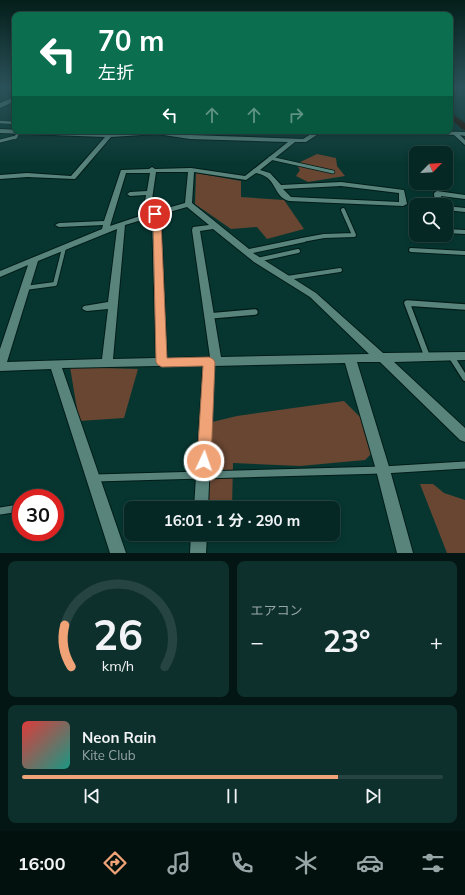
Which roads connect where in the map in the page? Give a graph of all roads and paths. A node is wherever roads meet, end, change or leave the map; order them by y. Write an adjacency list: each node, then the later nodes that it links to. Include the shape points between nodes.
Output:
1 (0, 122): 2 (lane)
2 (12, 123)
3 (0, 131): 4 (street)
4 (12, 131)
5 (17, 134): 15 (lane, via 16,138)
6 (73, 134): 13 (street)
7 (133, 134): 13 (street)
8 (191, 134): 14 (street)
9 (315, 134): 14 (street, via 304,141)
10 (453, 134): 11 (street)
11 (456, 134): 12 (street); 16 (street)
12 (464, 134)
13 (109, 136): 22 (street, via 74,178 27,175)
14 (290, 139): 17 (street)
15 (0, 141)
16 (465, 143)
17 (270, 158): 20 (street); 21 (lane)
18 (152, 169): 19 (street); 24 (street); 34 (street, via 123,171)
19 (191, 170): 20 (street, via 246,178); 29 (street)
20 (256, 171): 23 (street, via 269,174)
21 (333, 172)
22 (0, 177)
23 (278, 187): 25 (street, via 302,187); 25 (street, via 283,196 289,199)
24 (149, 193): 26 (street); 33 (street)
25 (345, 193): 25 (street, via 403,204 402,191)
26 (130, 194)
27 (465, 197): 28 (street, via 437,193)
28 (438, 198)
29 (188, 204): 33 (street); 38 (street)
30 (453, 209): 32 (street)
31 (343, 210): 42 (lane, via 354,235)
32 (465, 210)
33 (151, 216): 36 (street); 65 (street, via 157,220)
34 (107, 223): 35 (street); 39 (street)
35 (75, 224): 37 (street); 43 (street)
36 (121, 224): 39 (street); 55 (street)
37 (59, 225)
38 (215, 226): 47 (street); 59 (street, via 196,228)
39 (104, 231): 43 (street)
40 (453, 231): 41 (lane)
41 (465, 232)
42 (302, 240): 47 (street)
43 (81, 241): 44 (street)
44 (64, 248): 50 (street); 54 (lane, via 55,284)
45 (411, 250): 48 (lane)
46 (298, 251): 49 (lane)
47 (246, 252): 49 (street)
48 (465, 254)
49 (257, 260): 53 (street)
50 (34, 261): 52 (street); 54 (street)
51 (340, 270): 53 (lane)
52 (0, 274)
53 (285, 279): 63 (street, via 313,295)
54 (25, 288): 69 (street)
55 (113, 305): 57 (street); 67 (street)
56 (465, 307): 60 (lane, via 407,303)
57 (87, 308)
58 (255, 312): 59 (lane)
59 (208, 316): 66 (street)
60 (427, 356): 61 (street); 63 (street)
61 (451, 356): 62 (street); 70 (lane)
62 (465, 356)
63 (381, 357): 64 (street); 71 (street)
64 (350, 359): 66 (street); 73 (street)
65 (162, 362): 66 (street); 67 (street)
66 (212, 362): 74 (street)
67 (107, 363): 68 (street)
68 (55, 364): 69 (street); 75 (street)
69 (0, 366)
70 (465, 378)
71 (465, 436)
72 (465, 465): 73 (lane)
73 (383, 470): 74 (lane); 82 (street)
74 (203, 475): 75 (lane); 76 (street)
75 (92, 478): 80 (street)
76 (201, 501)
77 (12, 508): 78 (lane)
78 (0, 511)
79 (199, 541): 81 (street)
80 (118, 553)
81 (198, 553)
82 (405, 553)

